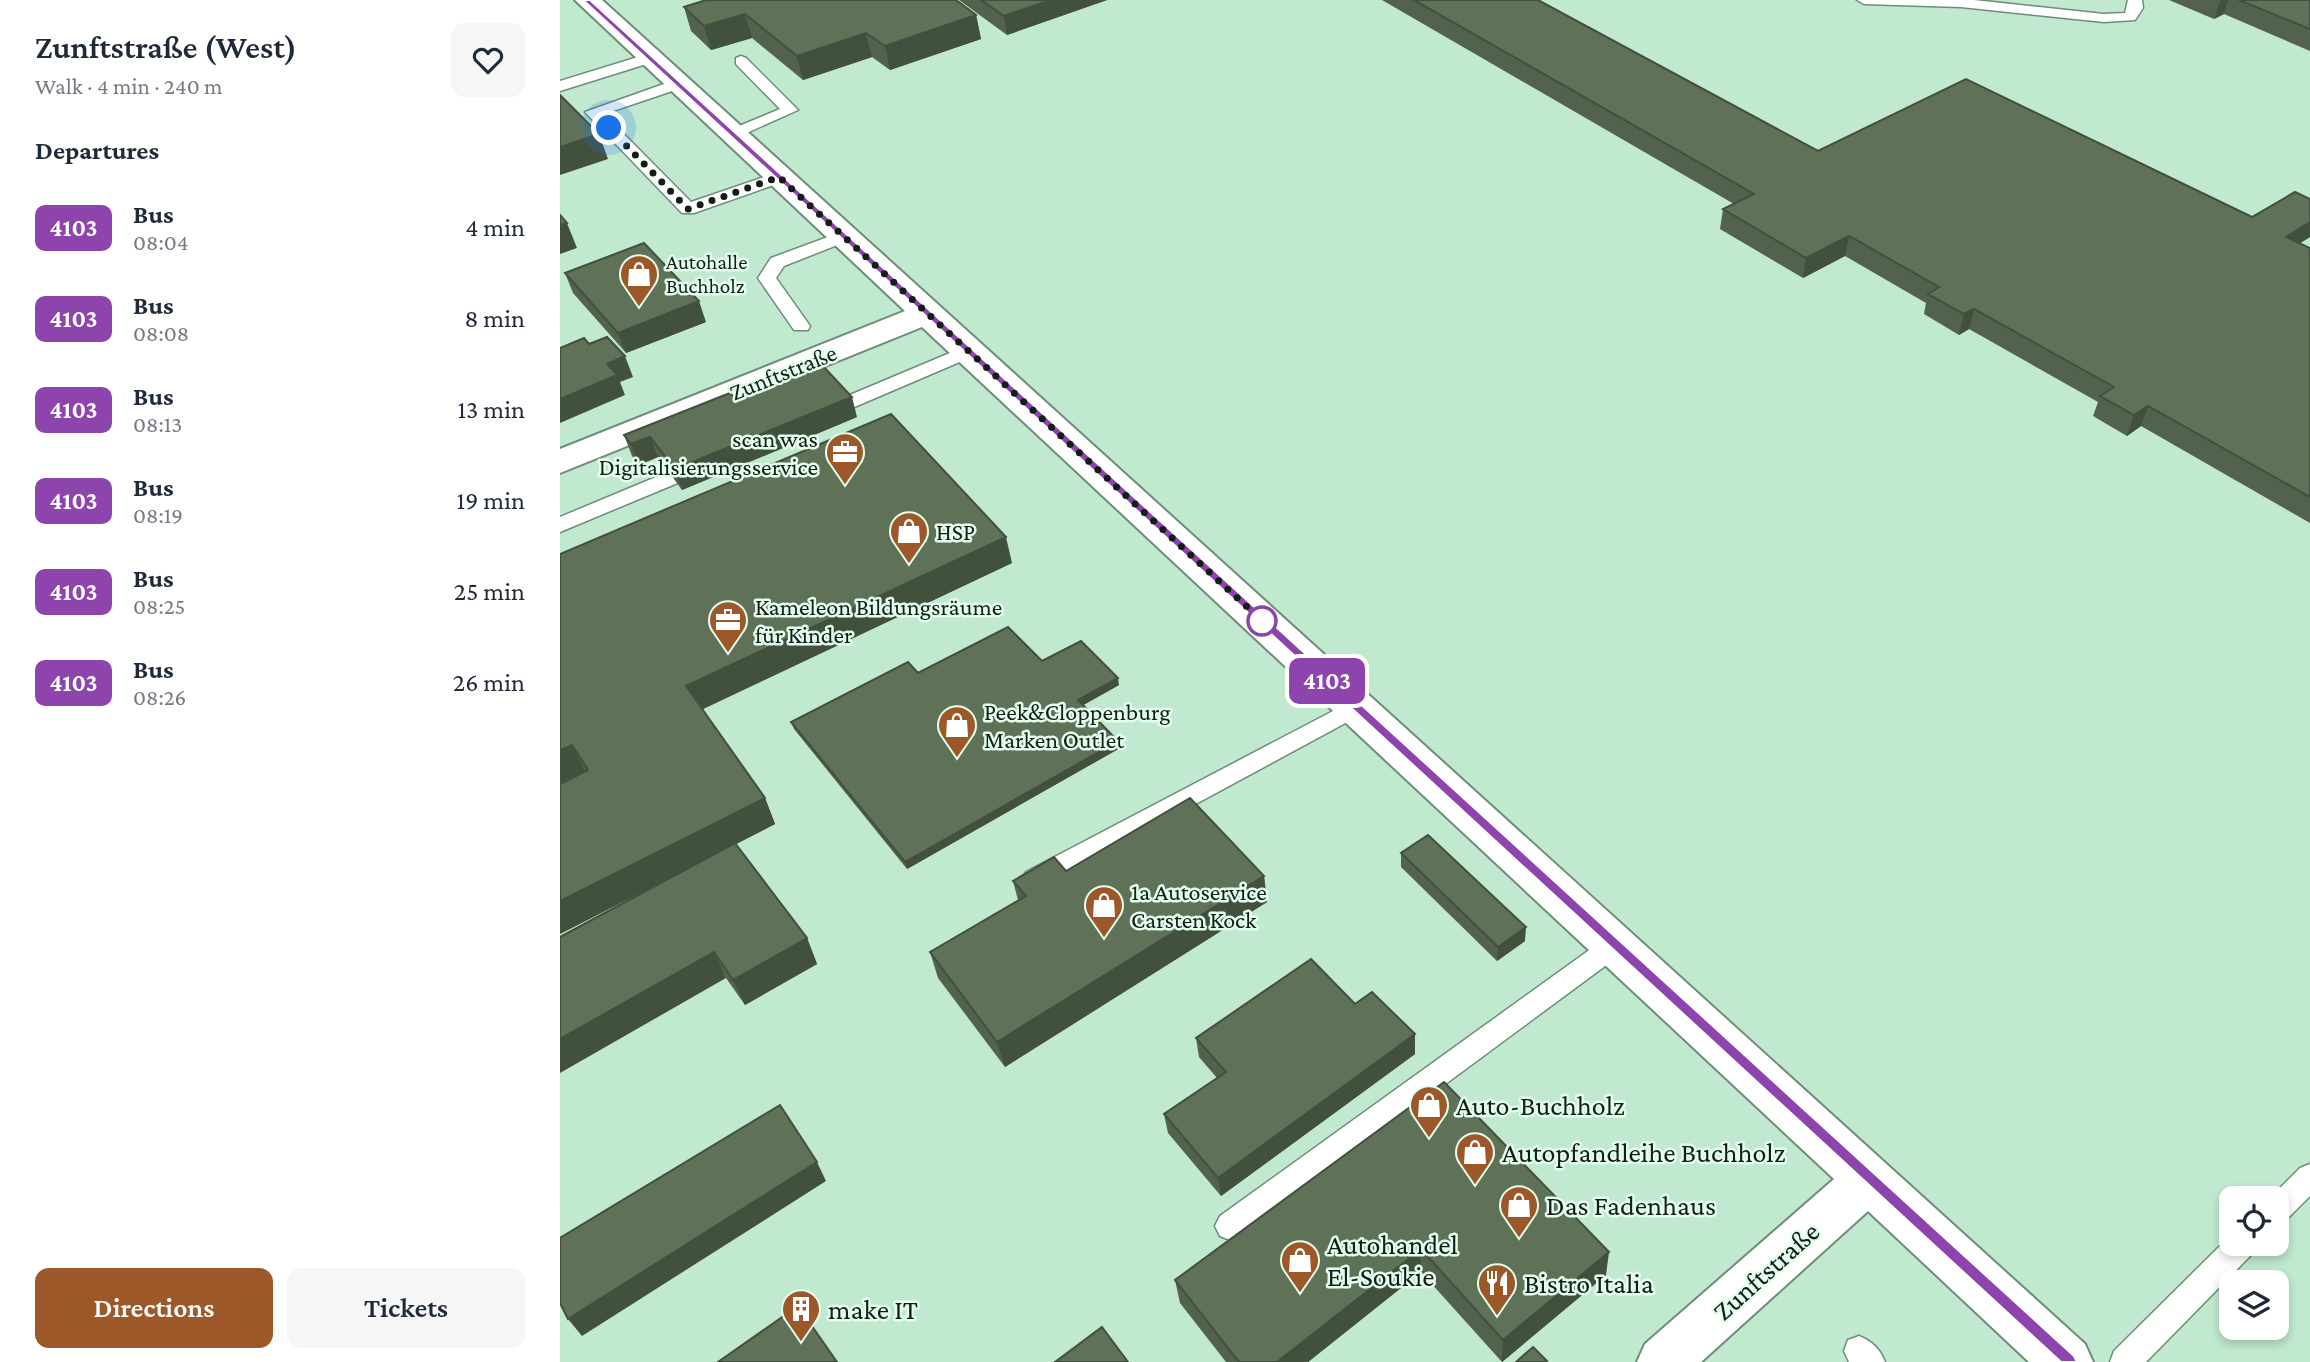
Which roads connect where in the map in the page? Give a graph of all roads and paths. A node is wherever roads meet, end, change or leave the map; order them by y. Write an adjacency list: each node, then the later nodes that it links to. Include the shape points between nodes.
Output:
1 (587, 0): 4 (street)
2 (1864, 0): 3 (lane, via 1961,3 2104,18 2130,17 2137,8)
3 (2135, 0)
4 (651, 58): 6 (street); 7 (lane)
5 (741, 61): 8 (lane, via 790,110)
6 (678, 84): 8 (street); 9 (lane, via 593,112 688,209)
7 (560, 86)
8 (733, 134): 9 (street)
9 (779, 177): 10 (street)
10 (844, 236): 11 (street); 12 (lane, via 777,262 767,278)
11 (928, 313): 13 (street); 15 (street, Zunftstraße)
12 (801, 326)
13 (968, 351): 14 (lane); 18 (street)
14 (845, 404)
15 (560, 462)
16 (673, 477): 17 (lane)
17 (560, 525)
18 (1356, 707): 19 (lane); 20 (street)
19 (1031, 881)
20 (1615, 945): 22 (street); 24 (lane)
21 (2310, 1177): 23 (lane)
22 (1868, 1179): 26 (street, Zunftstraße); 27 (street)
23 (2289, 1198)
24 (1230, 1226)
25 (2230, 1256): 28 (lane)
26 (1663, 1362)
27 (2067, 1362)
28 (2125, 1362)

